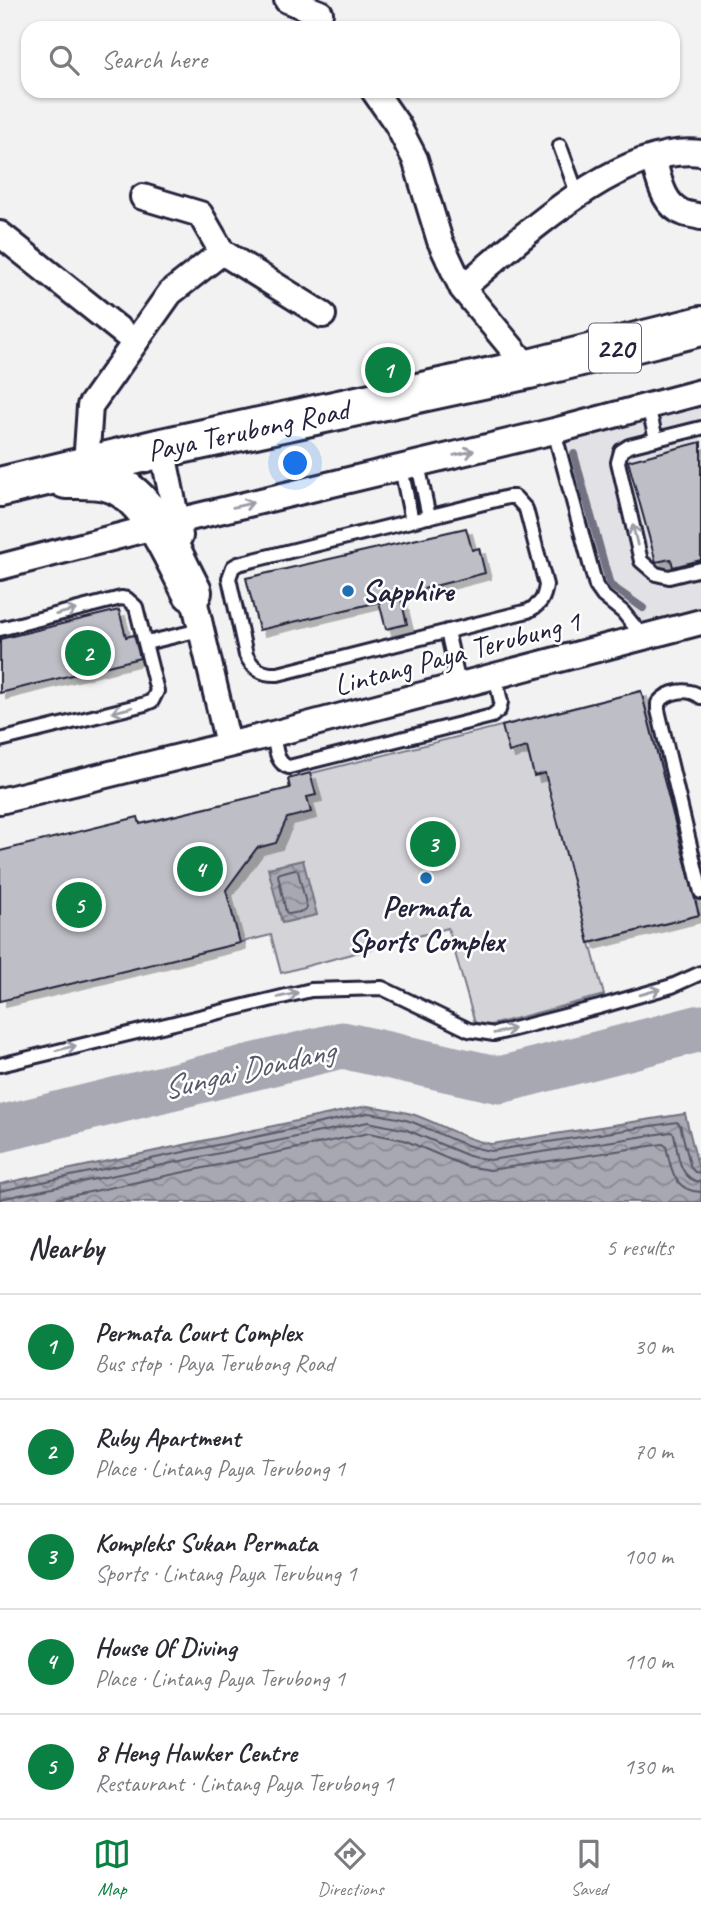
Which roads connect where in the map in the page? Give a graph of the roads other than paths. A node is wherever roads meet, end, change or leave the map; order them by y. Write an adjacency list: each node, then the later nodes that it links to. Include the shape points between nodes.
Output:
1 (287, 0): 2 (street)
2 (324, 14)
3 (379, 98): 12 (street, via 415,159 440,241)
4 (560, 146): 7 (lane)
5 (701, 153): 6 (street)
6 (653, 158): 7 (street); 9 (street, via 671,205)
7 (577, 193): 12 (street)
8 (143, 197): 11 (street, via 200,214)
9 (701, 218)
10 (0, 234): 15 (street)
11 (222, 252): 13 (street); 15 (street, via 170,293)
12 (461, 288): 16 (street)
13 (323, 315)
14 (701, 326): 16 (main road, Paya Terubong Road / 220)
15 (135, 342): 23 (street, via 90,406)
16 (529, 369): 22 (main road, Paya Terubong Road / 220)
17 (701, 393): 18 (street)
18 (648, 406): 20 (street); 21 (lane)
19 (701, 428): 21 (lane)
20 (554, 431): 24 (street, one-way to 20); 36 (lane, via 596,586)
21 (656, 439): 30 (lane, one-way to 21, via 669,577 656,574 641,561 618,462 621,451 629,446)
22 (162, 448): 23 (main road, Paya Terubong Road / 220); 28 (street)
23 (86, 466): 25 (main road, Paya Terubong Road / 220)
24 (409, 466): 26 (lane); 27 (lane); 28 (street, one-way to 24)
25 (15, 483): 28 (main road, via 106,481)
26 (429, 517): 27 (lane); 35 (lane, via 515,497 526,509 547,585 544,598 528,611)
27 (412, 521): 35 (lane, via 233,567 229,578 246,655 258,671 278,674)
28 (167, 524): 29 (street); 31 (main road)
29 (0, 567)
30 (701, 569)
31 (191, 592): 34 (street)
32 (701, 622): 36 (street, Lintang Paya Terubung 1)
33 (0, 629): 37 (lane, one-way to 37, via 121,598 136,607)
34 (200, 630): 37 (lane); 43 (street)
35 (447, 631): 39 (lane)
36 (643, 637): 38 (street, Lintang Paya Terubung 1)
37 (146, 643): 42 (lane, one-way to 42, via 158,691 152,701)
38 (495, 675): 39 (street, Lintang Paya Terubung 1); 41 (lane, via 501,702 492,716 289,767 279,761)
39 (459, 684): 41 (street, Lintang Paya Terubung 1)
40 (701, 697): 45 (lane, via 685,691 658,703)
41 (273, 733): 43 (street, Lintang Paya Terubung 1)
42 (0, 740)
43 (228, 744): 44 (street, Lintang Paya Terubung 1)
44 (0, 801)
45 (701, 892)
46 (701, 973): 47 (lane, one-way to 46, via 311,990 382,988 469,1030 494,1034 672,986)
47 (0, 1065)

